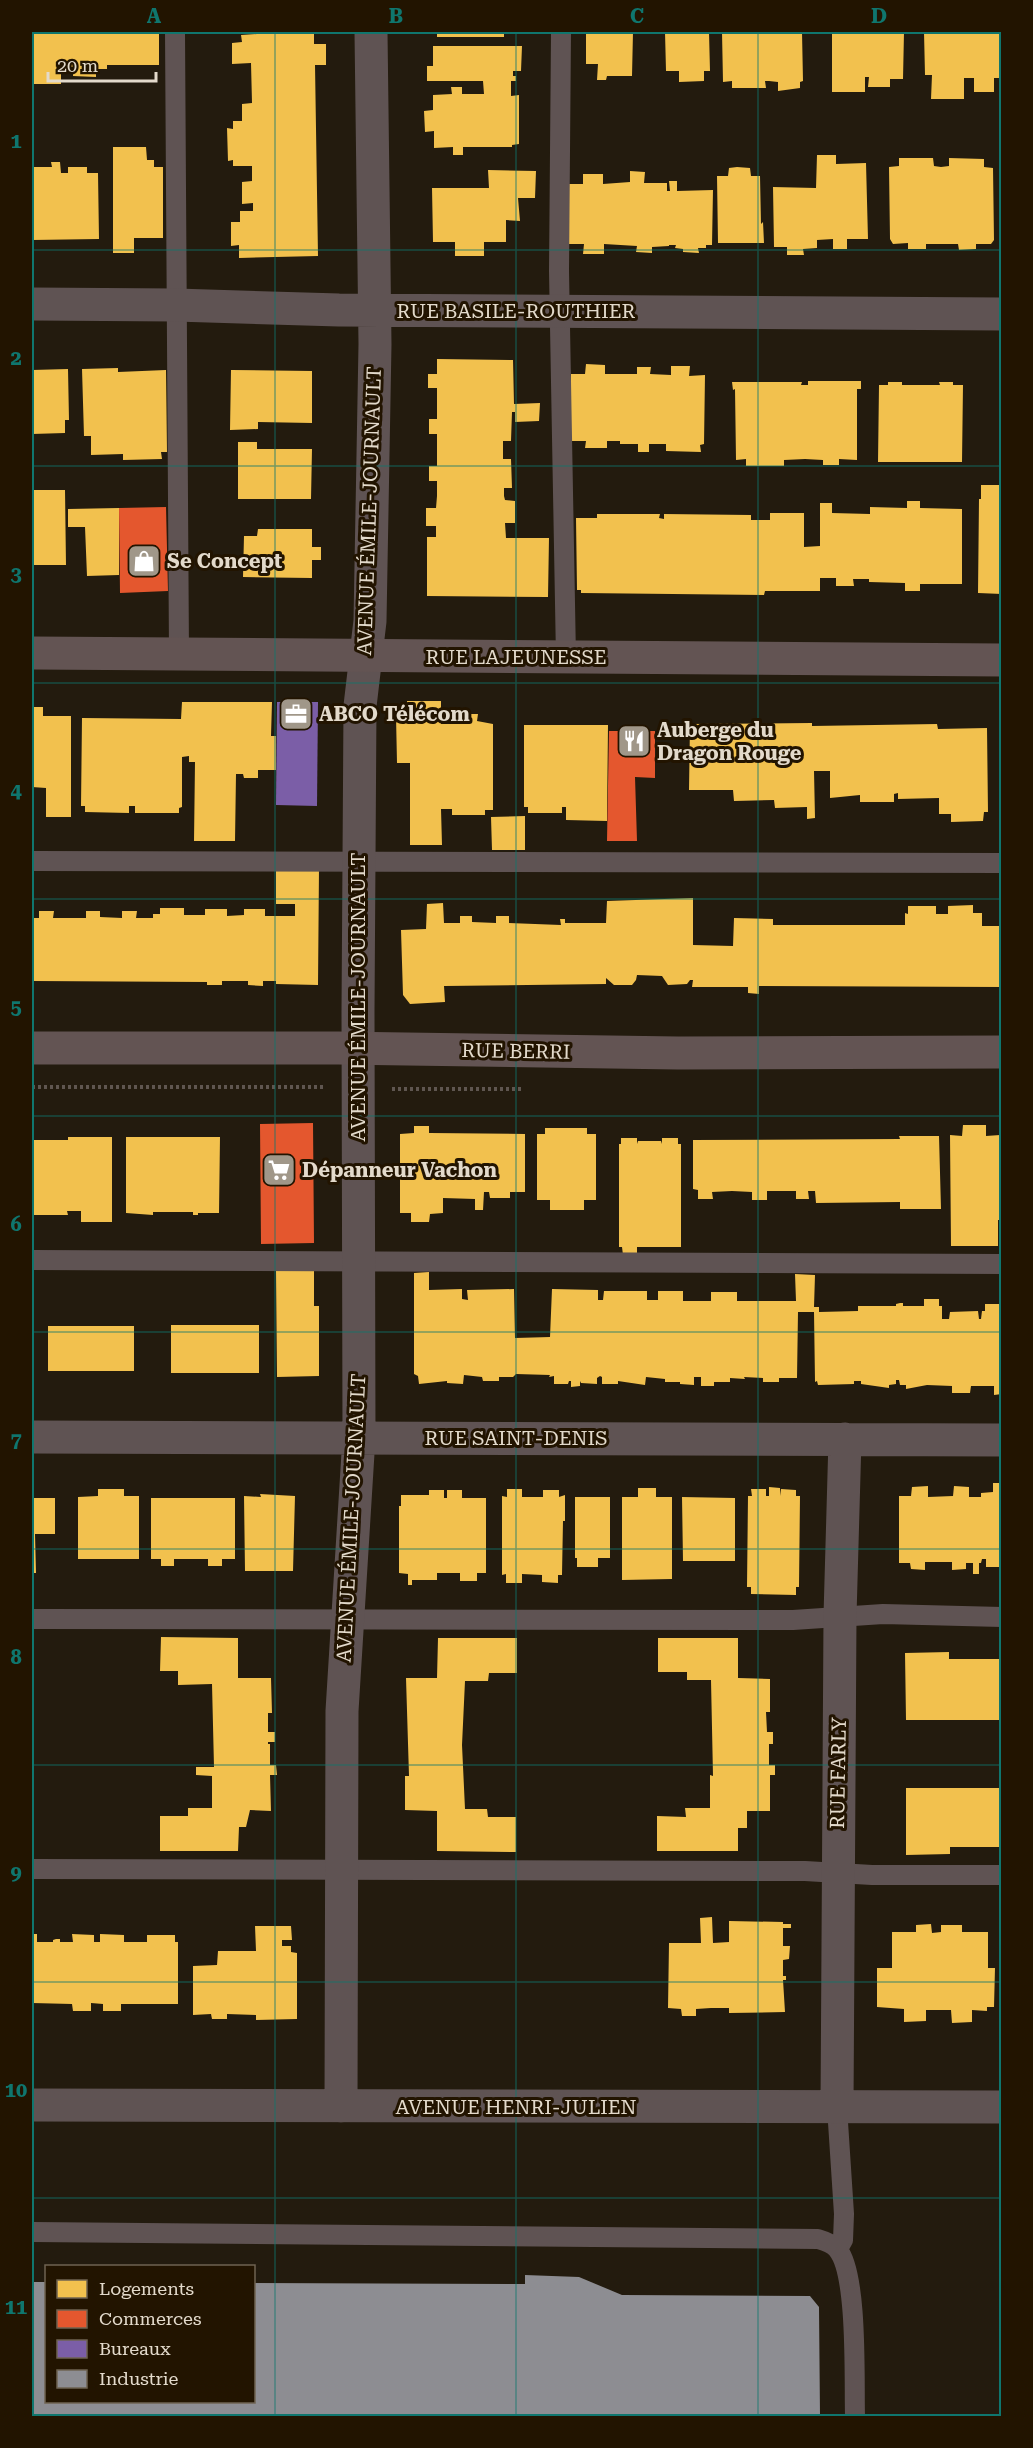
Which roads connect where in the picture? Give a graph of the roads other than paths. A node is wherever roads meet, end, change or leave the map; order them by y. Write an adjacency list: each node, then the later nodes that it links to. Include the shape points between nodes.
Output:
1 (175, 32): 5 (lane)
2 (371, 32): 6 (street, AVENUE ÉMILE-JOURNAULT)
3 (561, 32): 7 (lane)
4 (32, 304): 5 (street, RUE BASILE-ROUTHIER)
5 (176, 305): 6 (street, RUE BASILE-ROUTHIER); 10 (lane)
6 (374, 310): 7 (street, RUE BASILE-ROUTHIER); 11 (street, AVENUE ÉMILE-JOURNAULT, via 370,621)
7 (560, 310): 8 (street, RUE BASILE-ROUTHIER); 12 (lane)
8 (1002, 314)
9 (32, 653): 10 (main road, RUE LAJEUNESSE)
10 (179, 654): 11 (main road, RUE LAJEUNESSE)
11 (366, 656): 12 (main road, RUE LAJEUNESSE); 15 (street, AVENUE ÉMILE-JOURNAULT, via 360,706)
12 (566, 658): 13 (main road, RUE LAJEUNESSE)
13 (1002, 660)
14 (32, 861): 15 (lane)
15 (358, 862): 16 (lane); 18 (street, AVENUE ÉMILE-JOURNAULT)
16 (1002, 863)
17 (32, 1048): 18 (main road, RUE BERRI)
18 (358, 1049): 19 (main road, RUE BERRI); 21 (street, AVENUE ÉMILE-JOURNAULT)
19 (1002, 1052)
20 (32, 1260): 21 (lane)
21 (359, 1262): 22 (lane); 24 (street, AVENUE ÉMILE-JOURNAULT)
22 (1002, 1264)
23 (32, 1437): 24 (street, RUE SAINT-DENIS)
24 (359, 1437): 25 (street, RUE SAINT-DENIS); 30 (street, AVENUE ÉMILE-JOURNAULT)
25 (845, 1439): 26 (street, RUE SAINT-DENIS); 27 (street, RUE FARLY)
26 (1002, 1440)
27 (840, 1616): 28 (lane); 30 (lane, via 793,1620); 33 (street, RUE FARLY)
28 (1002, 1617)
29 (32, 1619): 30 (lane)
30 (348, 1619): 32 (street, AVENUE ÉMILE-JOURNAULT, via 342,1711)
31 (32, 1869): 32 (lane)
32 (341, 1870): 33 (lane); 36 (street, AVENUE ÉMILE-JOURNAULT)
33 (837, 1874): 34 (lane); 37 (street, RUE FARLY)
34 (1002, 1875)
35 (32, 2105): 36 (street, AVENUE HENRI-JULIEN)
36 (341, 2106): 37 (street, AVENUE HENRI-JULIEN)
37 (837, 2107): 38 (street, AVENUE HENRI-JULIEN); 40 (lane, via 844,2214 843,2240)
38 (1002, 2107)
39 (32, 2232): 40 (lane, via 807,2238 828,2242)
40 (838, 2249): 41 (lane, via 850,2281)
41 (855, 2416)

